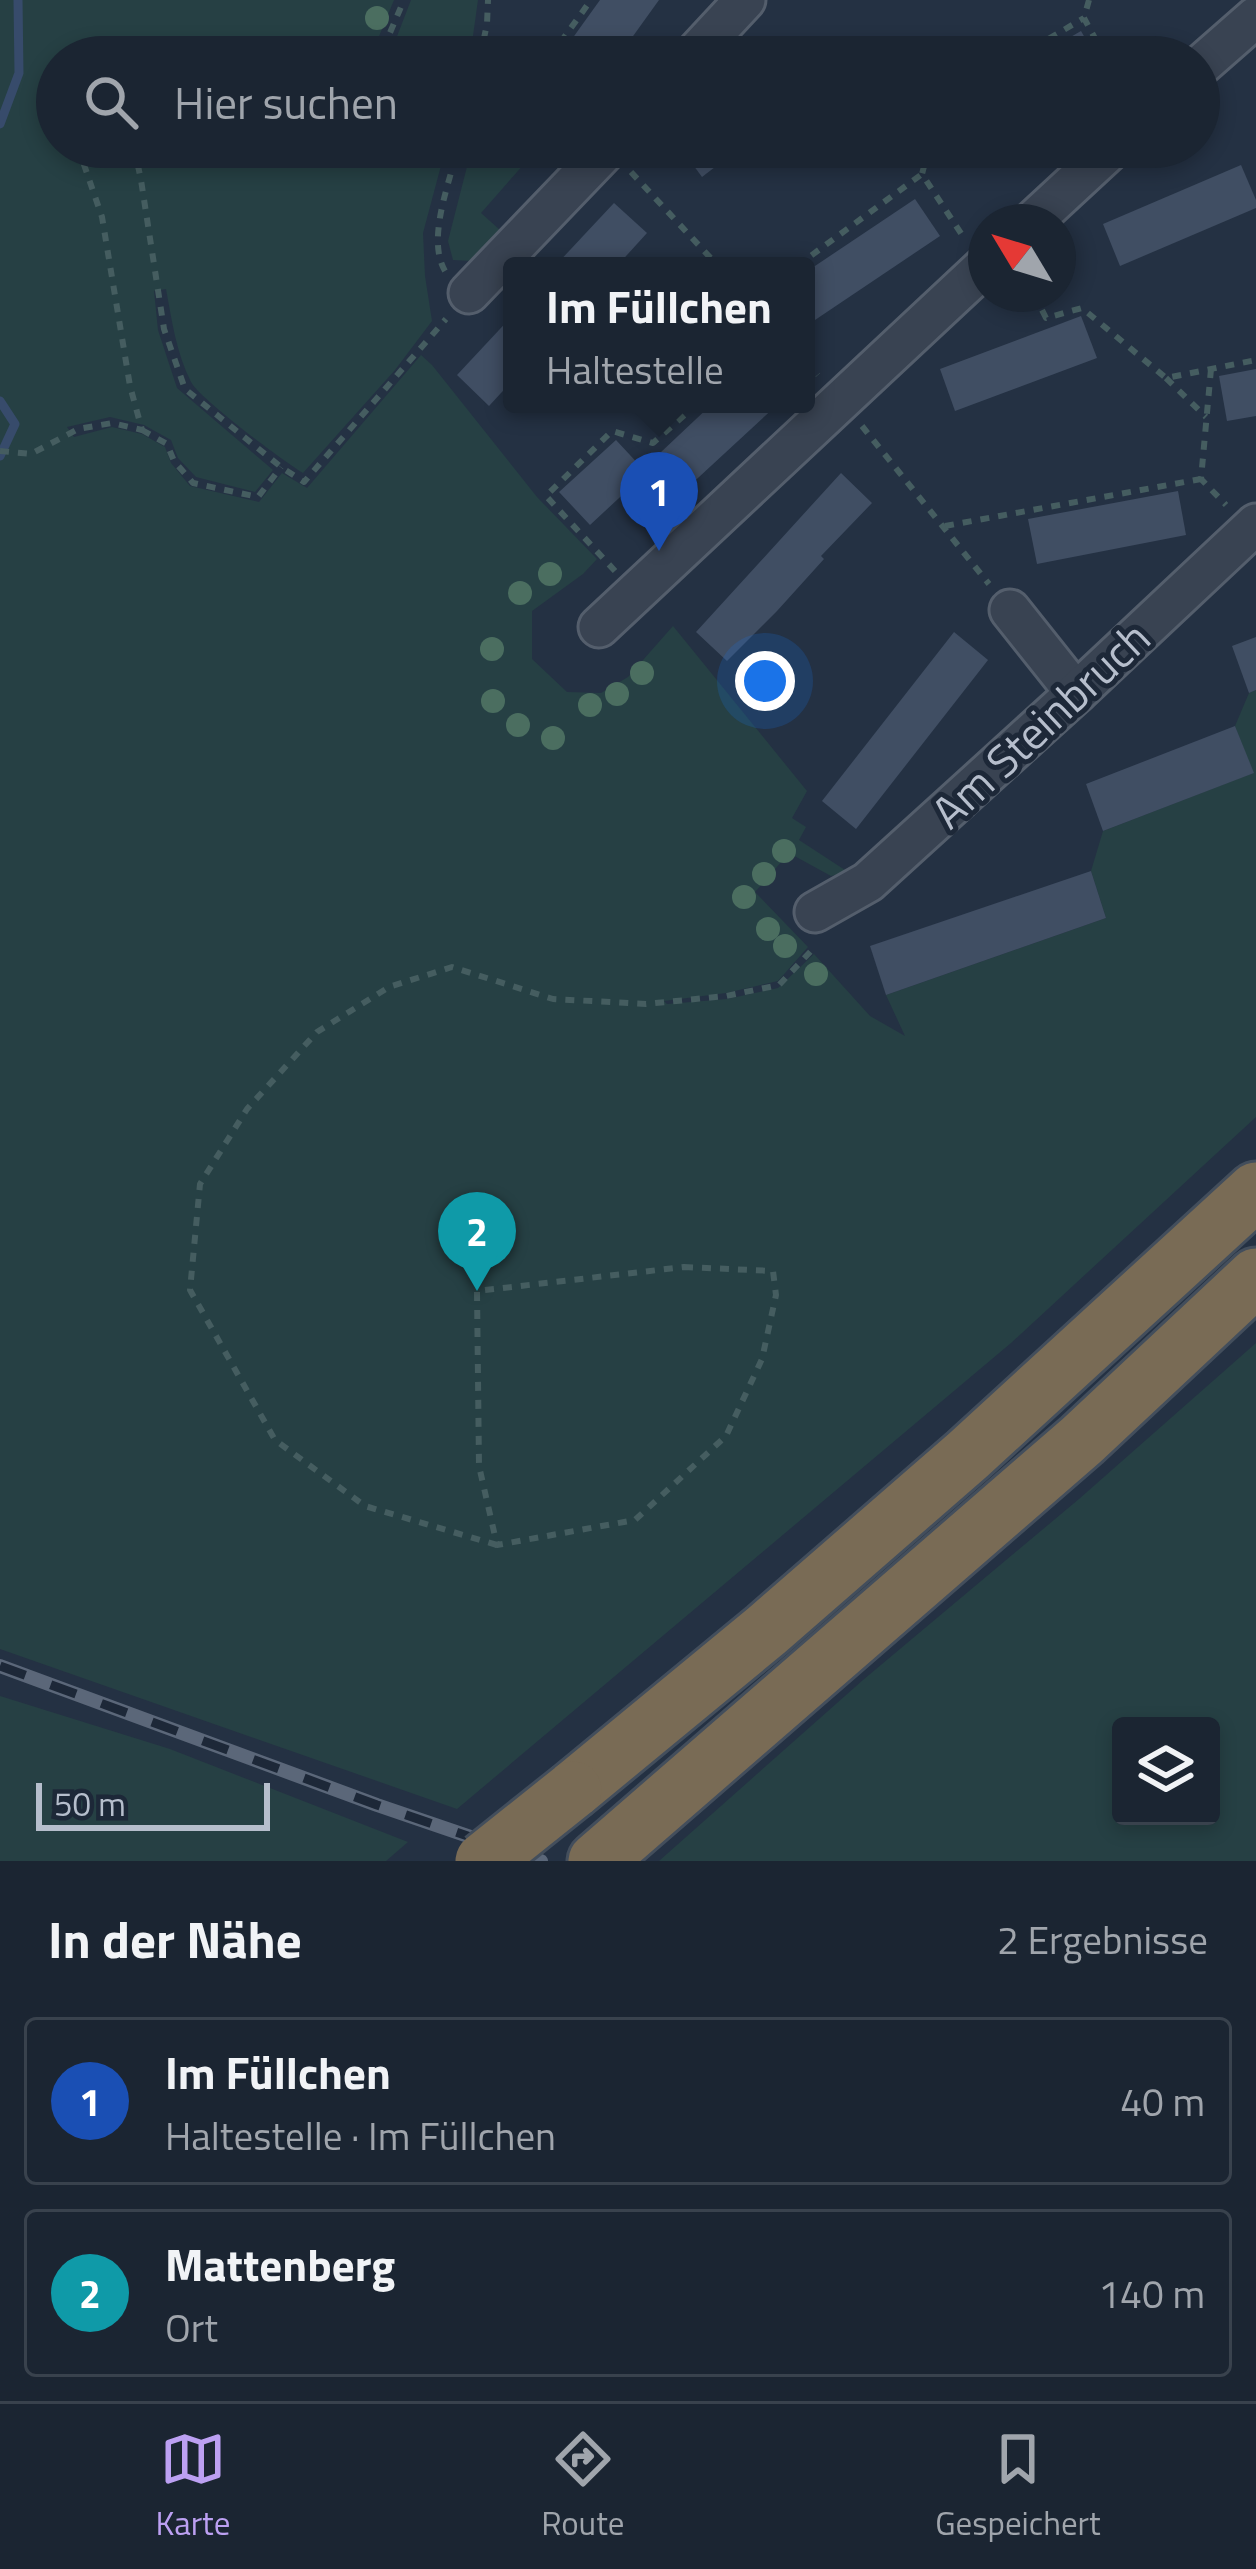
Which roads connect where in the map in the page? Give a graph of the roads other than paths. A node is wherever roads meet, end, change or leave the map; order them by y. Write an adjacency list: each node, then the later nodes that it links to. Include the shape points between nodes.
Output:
1 (745, 0): 3 (street)
2 (1256, 17): 4 (street)
3 (712, 36)
4 (1220, 49)
5 (589, 168): 8 (street)
6 (1090, 168): 7 (street)
7 (1051, 204)
8 (504, 257)
9 (503, 258): 11 (street)
10 (968, 282): 14 (street)
11 (469, 293)
12 (1253, 527): 15 (street, Am Steinbruch)
13 (1010, 610): 15 (street)
14 (599, 627)
15 (1076, 693): 16 (street, Am Steinbruch, via 868,882)
16 (815, 912)
17 (1256, 1191): 20 (highway, bridge, via 767,1630)
18 (1256, 1277): 19 (highway)
19 (615, 1847)
20 (484, 1861)

